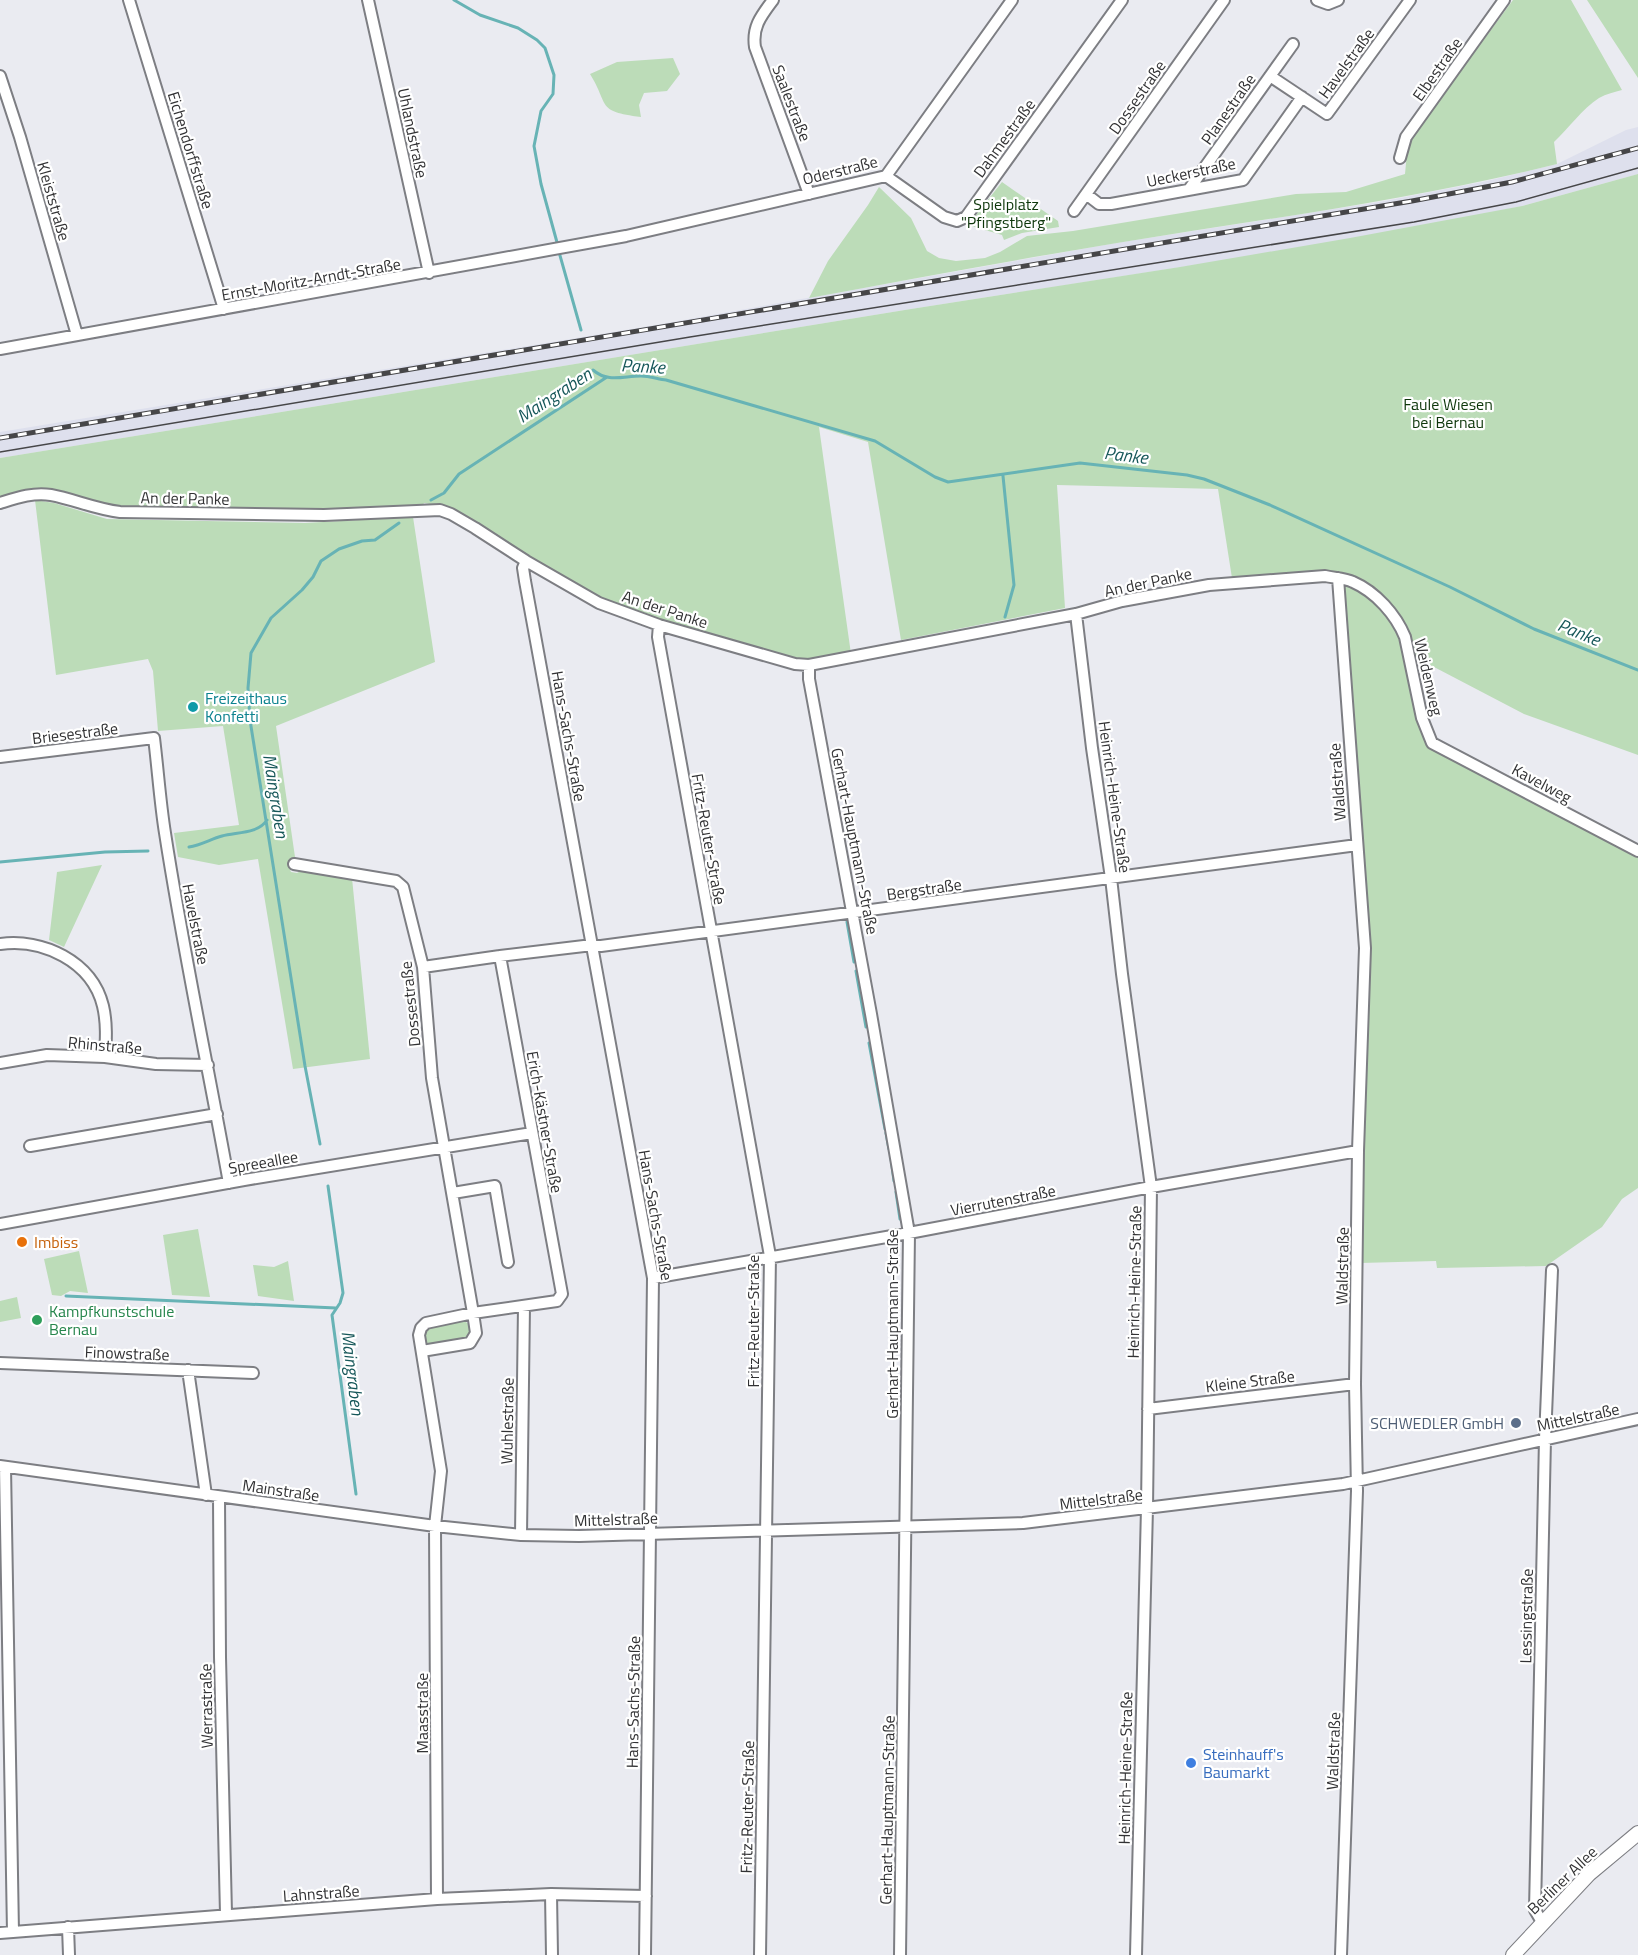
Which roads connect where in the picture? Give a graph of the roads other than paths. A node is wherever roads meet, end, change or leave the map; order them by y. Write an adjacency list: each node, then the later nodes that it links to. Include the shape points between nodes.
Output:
1 (129, 0): 24 (street, Eichendorffstraße)
2 (368, 0): 23 (street, Uhlandstraße)
3 (773, 0): 19 (street, Saalestraße, via 753,34 754,47)
4 (1012, 0): 17 (street, Oderstraße)
5 (1122, 0): 17 (street, Dahmestraße, via 966,217 957,221 944,218)
6 (1224, 0): 20 (street, Dossestraße)
7 (1317, 0): 8 (street, via 1328,4)
8 (1338, 0)
9 (1410, 0): 15 (street, Havelstraße)
10 (1504, 0): 16 (street, Elbestraße, via 1406,137)
11 (1293, 44): 13 (street, Planestraße)
12 (0, 76): 25 (street, Kleiststraße)
13 (1270, 76): 14 (street, Planestraße); 18 (street, Planestraße)
14 (1302, 97): 15 (street, Planestraße); 18 (street, Ueckerstraße, via 1242,180)
15 (1327, 114)
16 (1400, 158)
17 (886, 176): 19 (street, Oderstraße)
18 (1190, 188): 20 (street, Ueckerstraße, via 1111,204 1099,204)
19 (809, 194): 22 (street, Oderstraße)
20 (1086, 195): 21 (street, Dossestraße)
21 (1074, 211)
22 (626, 236): 23 (street, Ernst-Moritz-Arndt-Straße)
23 (429, 273): 24 (street, Ernst-Moritz-Arndt-Straße)
24 (224, 309): 25 (street, Ernst-Moritz-Arndt-Straße)
25 (77, 334): 26 (street, Ernst-Moritz-Arndt-Straße)
26 (0, 349)
27 (0, 503): 28 (street, An der Panke, via 31,495 51,495 120,513 324,516 440,510)
28 (526, 561): 31 (street, An der Panke, via 599,603); 43 (street, Hans-Sachs-Straße, via 525,581)
29 (1338, 578): 30 (street, An der Panke, via 1209,585); 34 (street, Weidenweg, via 1369,591 1400,625 1422,718); 36 (street, Waldstraße)
30 (1076, 614): 32 (street, An der Panke); 39 (street, Heinrich-Heine-Straße)
31 (659, 625): 32 (street, An der Panke); 41 (street, Fritz-Reuter-Straße)
32 (809, 666): 40 (street, Gerhart-Hauptmann-Straße)
33 (154, 738): 35 (street, Briesestraße); 48 (street, Havelstraße, via 174,889)
34 (1432, 742): 37 (street, Kavelweg)
35 (0, 758)
36 (1357, 845): 39 (street, Bergstraße); 53 (street, Waldstraße, via 1365,948)
37 (1638, 851)
38 (294, 864): 45 (street, Dossestraße, via 396,881 403,887)
39 (1111, 878): 40 (street, Bergstraße); 55 (street, Heinrich-Heine-Straße)
40 (852, 913): 41 (street, Bergstraße); 58 (street, Gerhart-Hauptmann-Straße)
41 (710, 931): 43 (street, Bergstraße); 59 (street, Fritz-Reuter-Straße)
42 (0, 944): 46 (street, via 15,941 44,947 64,956 88,978 102,1003)
43 (592, 946): 44 (street, Bergstraße); 62 (street, Hans-Sachs-Straße)
44 (500, 956): 45 (street, Bergstraße); 50 (street, Erich-Kästner-Straße)
45 (423, 967): 52 (street, Dossestraße, via 432,1078)
46 (105, 1057): 47 (street, Rhinstraße, via 47,1055); 48 (street, Rhinstraße, via 156,1064)
47 (0, 1063)
48 (208, 1065): 49 (street, Havelstraße)
49 (217, 1114): 51 (street); 54 (street, Havelstraße)
50 (532, 1133): 52 (street, Spreeallee); 63 (street, Erich-Kästner-Straße, via 562,1294 557,1301)
51 (30, 1146)
52 (444, 1146): 54 (street, Spreeallee); 56 (street, Dossestraße)
53 (1358, 1150): 55 (street, Vierrutenstraße); 69 (street, Waldstraße)
54 (228, 1183): 57 (street, Spreeallee)
55 (1151, 1187): 58 (street, Vierrutenstraße); 70 (street, Heinrich-Heine-Straße)
56 (453, 1193): 60 (street, via 495,1186); 64 (street, Dossestraße)
57 (0, 1224)
58 (909, 1233): 59 (street, Vierrutenstraße); 79 (street, Gerhart-Hauptmann-Straße)
59 (770, 1256): 62 (street, Vierrutenstraße); 80 (street, Fritz-Reuter-Straße)
60 (508, 1262)
61 (1552, 1269): 72 (street, Lessingstraße)
62 (653, 1278): 81 (street, Hans-Sachs-Straße)
63 (524, 1306): 64 (street); 82 (street, Wuhlestraße)
64 (473, 1313): 65 (street, via 423,1326 419,1335); 65 (street, Dossestraße, via 476,1333 470,1343)
65 (422, 1351): 78 (street, via 441,1470)
66 (0, 1363): 67 (street, Finowstraße)
67 (188, 1370): 68 (street, Finowstraße); 75 (street)
68 (253, 1373)
69 (1355, 1384): 70 (street, Kleine Straße); 74 (street, Waldstraße)
70 (1148, 1409): 77 (street, Heinrich-Heine-Straße)
71 (1638, 1419): 72 (street, Mittelstraße)
72 (1545, 1439): 74 (street, Mittelstraße); 89 (street, Lessingstraße, via 1535,1910)
73 (1, 1462): 75 (street, Mainstraße); 91 (street)
74 (1357, 1481): 77 (street, Mittelstraße); 99 (street, Waldstraße)
75 (206, 1495): 76 (street, Mainstraße)
76 (219, 1497): 78 (street, Mainstraße); 88 (street, Werrastraße)
77 (1147, 1508): 79 (street, Mittelstraße, via 1023,1523); 98 (street, Heinrich-Heine-Straße)
78 (435, 1526): 82 (street, Mainstraße); 87 (street, Maasstraße)
79 (906, 1527): 80 (street, Mittelstraße); 97 (street, Gerhart-Hauptmann-Straße)
80 (766, 1530): 81 (street, Mittelstraße); 96 (street, Fritz-Reuter-Straße)
81 (650, 1533): 83 (street, Mittelstraße); 86 (street, Hans-Sachs-Straße)
82 (521, 1535): 83 (street, Mainstraße)
83 (558, 1537)
84 (1638, 1833): 89 (street, Berliner Allee)
85 (551, 1894): 86 (street, Lahnstraße); 87 (street, Lahnstraße); 94 (street)
86 (646, 1896): 95 (street, Hans-Sachs-Straße)
87 (437, 1899): 88 (street, Lahnstraße)
88 (226, 1914): 90 (street, Lahnstraße)
89 (1542, 1923): 100 (street, Berliner Allee)
90 (68, 1927): 91 (street, Lahnstraße); 93 (street)
91 (14, 1932): 92 (street, Lahnstraße)
92 (0, 1933)
93 (69, 1955)
94 (552, 1955)
95 (645, 1955)
96 (760, 1955)
97 (900, 1955)
98 (1136, 1955)
99 (1341, 1955)
100 (1513, 1955)

